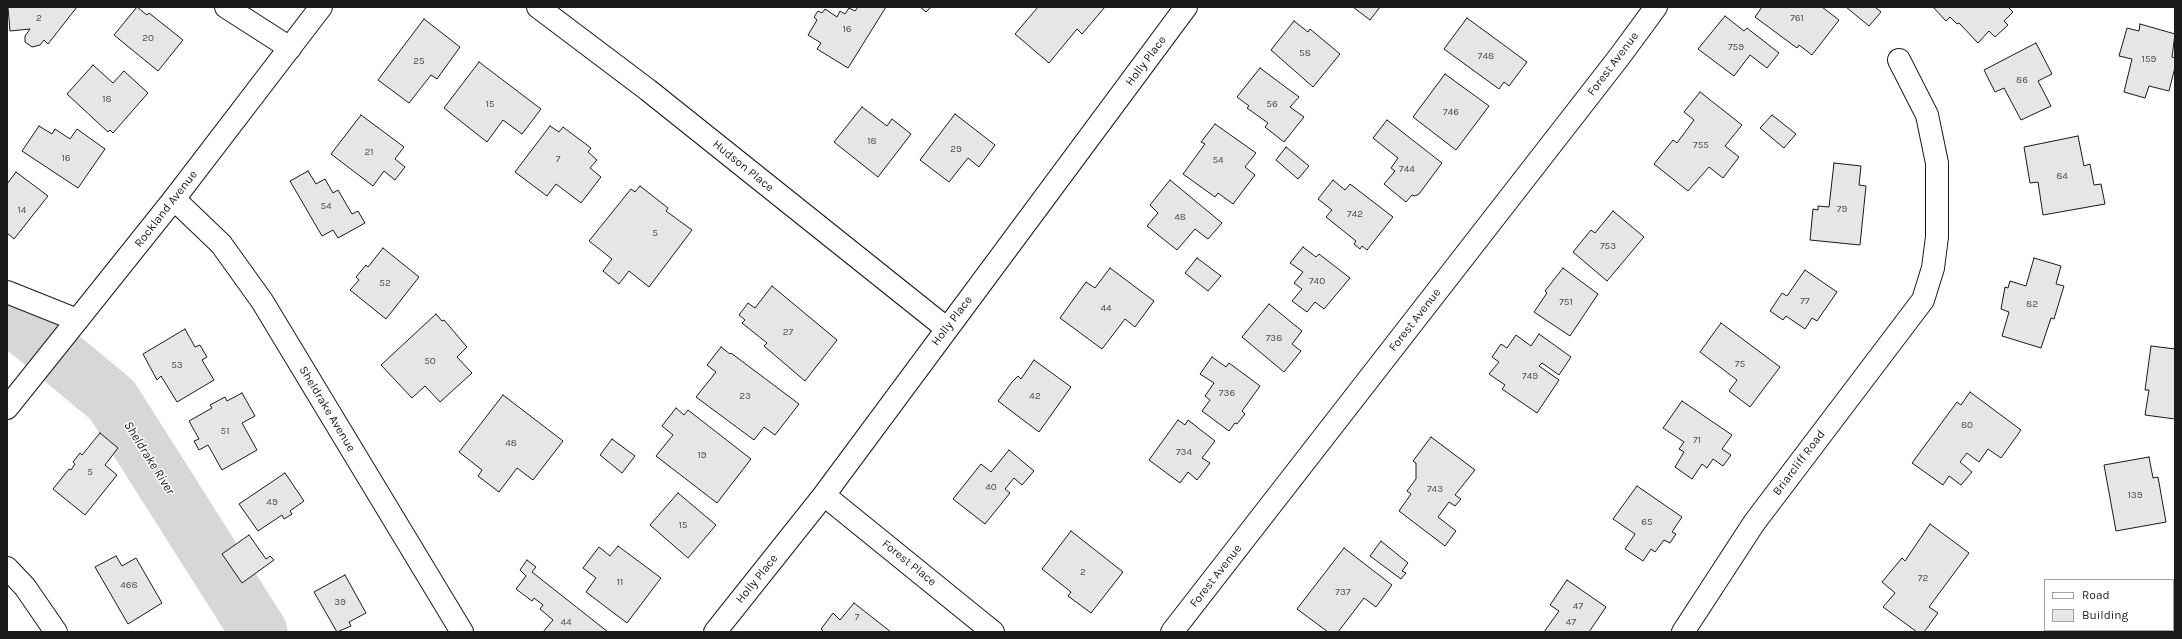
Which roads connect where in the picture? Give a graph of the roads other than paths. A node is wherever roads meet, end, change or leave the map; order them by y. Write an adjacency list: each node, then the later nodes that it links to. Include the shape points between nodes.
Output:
1 (226, 7): 6 (street)
2 (321, 7): 6 (street, Rockland Avenue)
3 (538, 7): 11 (street, Hudson Place, via 648,90)
4 (1186, 7): 11 (street, Holly Place)
5 (1656, 7): 19 (street, Forest Avenue)
6 (290, 48): 8 (street, Rockland Avenue)
7 (1899, 60): 20 (street, Briarcliff Road, via 1927,115 1937,163 1937,236 1933,268 1923,300 1754,523)
8 (174, 199): 10 (street, Rockland Avenue); 16 (street, Sheldrake Avenue, via 221,244 262,301)
9 (7, 292): 10 (street)
10 (77, 320): 12 (street, Rockland Avenue)
11 (946, 328): 13 (street, Holly Place)
12 (7, 408)
13 (824, 495): 17 (street, Holly Place); 18 (street, Forest Place)
14 (7, 568): 15 (street, via 25,588)
15 (56, 632)
16 (462, 632)
17 (715, 632)
18 (993, 632)
19 (1172, 632)
20 (1683, 632)

